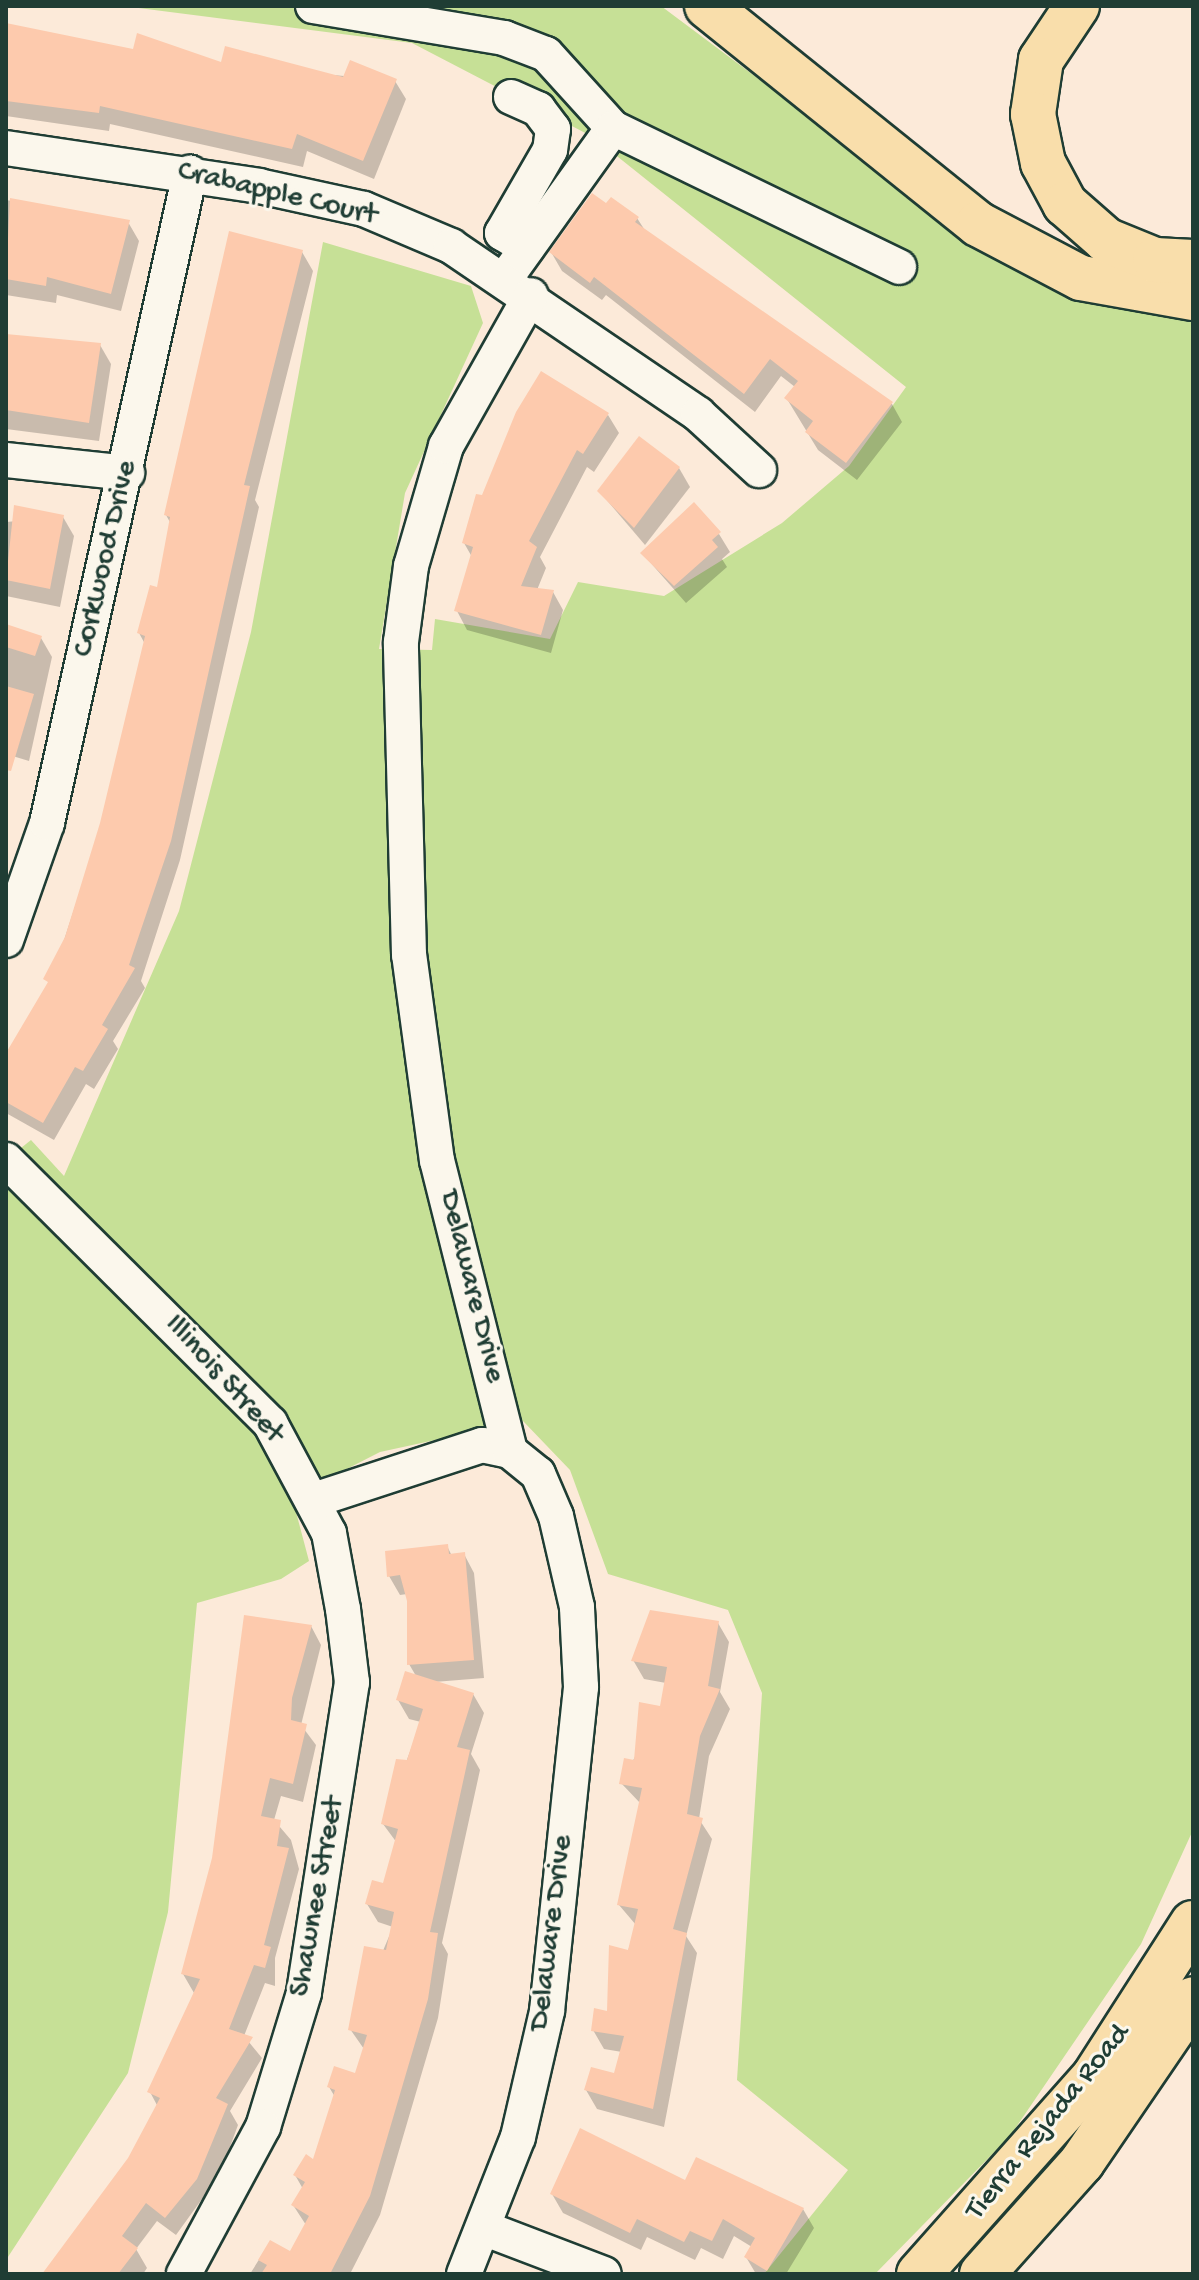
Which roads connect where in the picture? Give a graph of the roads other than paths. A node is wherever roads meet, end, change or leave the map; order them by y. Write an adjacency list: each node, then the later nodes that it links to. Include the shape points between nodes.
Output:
1 (313, 6): 5 (street, via 446,26 546,54)
2 (707, 6): 12 (main road, via 978,224 1081,278)
3 (1077, 6): 9 (main road, via 1041,60 1033,114 1043,163 1065,204 1106,240 1155,260)
4 (511, 97): 8 (street, via 538,109 553,129 550,150 502,233)
5 (613, 128): 8 (street, Delaware Drive); 10 (street)
6 (6, 148): 7 (street, Crabapple Court)
7 (190, 173): 11 (street, Crabapple Court, via 364,209); 15 (street, Corkwood Drive)
8 (527, 248): 11 (street, Delaware Drive)
9 (1193, 262)
10 (899, 267)
11 (518, 287): 14 (street, Crabapple Court, via 698,414); 18 (street, Delaware Drive, via 446,446 411,566 401,642 409,955 437,1161)
12 (1193, 298)
13 (6, 460): 15 (street)
14 (759, 470)
15 (127, 473): 16 (street, Corkwood Drive, via 47,823)
16 (6, 940)
17 (6, 1160): 19 (street, Illinois Street, via 270,1423)
18 (510, 1451): 19 (street, via 482,1445); 22 (street, Delaware Drive, via 538,1474 556,1516 577,1607 581,1687 547,2011 518,2137)
19 (314, 1500): 23 (street, Shawnee Street, via 329,1533 352,1682 327,1860 304,1993 263,2127)
20 (1193, 1923): 26 (main road, Tierra Rejada Road, via 1094,2077)
21 (1193, 1999): 27 (main road, Tierra Rejada Road, via 1082,2162)
22 (486, 2229): 24 (street, Delaware Drive); 25 (street)
23 (184, 2274)
24 (464, 2274)
25 (604, 2274)
26 (919, 2274)
27 (982, 2274)

